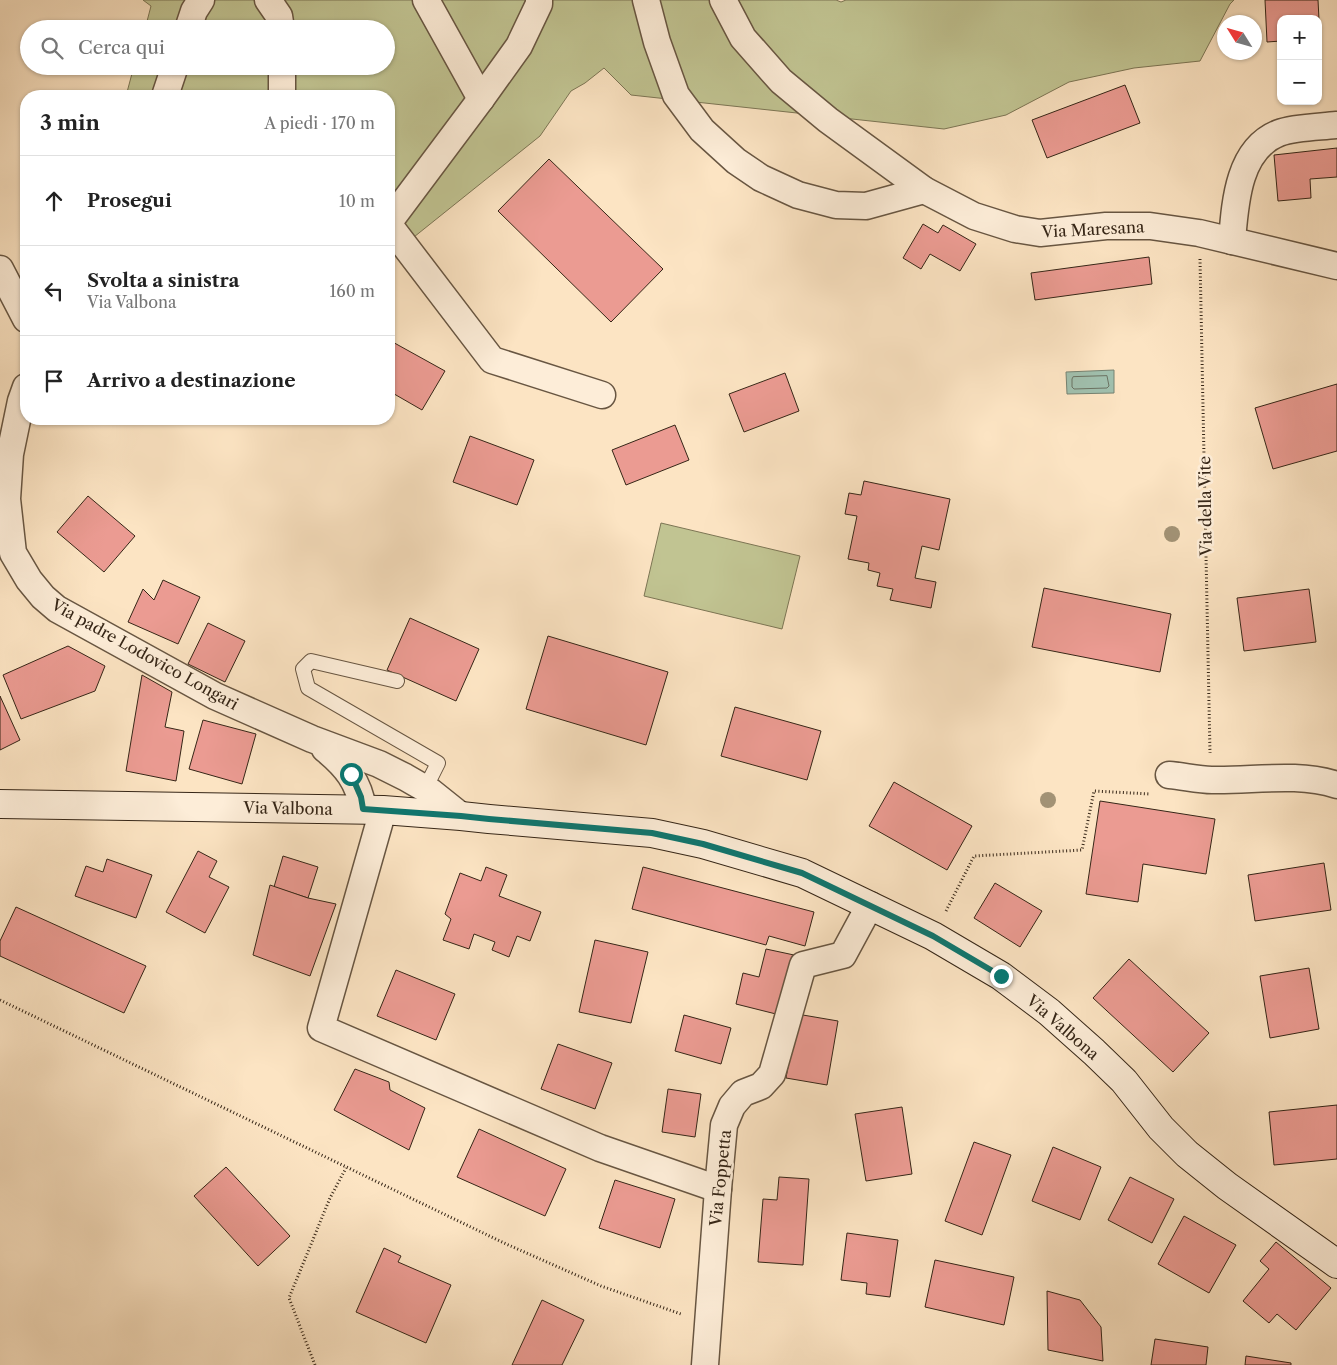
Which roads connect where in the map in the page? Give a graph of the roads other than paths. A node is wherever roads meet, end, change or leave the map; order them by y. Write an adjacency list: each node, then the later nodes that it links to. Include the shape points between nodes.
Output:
1 (201, 0): 7 (street)
2 (268, 0): 8 (street)
3 (426, 0): 13 (street)
4 (539, 0): 13 (street, via 519,46)
5 (646, 0): 15 (street, via 676,94 702,130 761,178 798,195 836,205 866,206)
6 (723, 0): 15 (street, Via Maresana, via 743,38 780,80 828,120)
7 (191, 20)
8 (280, 20)
9 (172, 75): 11 (street)
10 (282, 75): 12 (street)
11 (167, 90)
12 (282, 90)
13 (481, 99): 16 (street)
14 (1337, 125): 18 (street, via 1280,133 1262,143 1251,156 1243,174 1236,200)
15 (924, 190): 18 (street, Via Maresana, via 974,216 1023,231 1040,233 1106,226 1150,226)
16 (395, 215)
17 (395, 231): 22 (street, via 492,360)
18 (1232, 241): 19 (street, Via Maresana)
19 (1337, 266)
20 (0, 269): 21 (street)
21 (20, 307)
22 (602, 395)
23 (20, 405): 25 (street, Via padre Lodovico Longari, via 10,454 7,499 13,553 43,597 57,609 215,696)
24 (397, 681): 28 (lane, via 311,661 303,669 308,688 438,763)
25 (312, 739): 28 (street, Via padre Lodovico Longari, via 379,764); 30 (street, Via padre Lodovico Longari, via 351,774 361,797)
26 (1169, 775): 27 (street, via 1211,780 1301,779)
27 (1337, 785)
28 (425, 789): 31 (street, Via padre Lodovico Longari)
29 (0, 804): 30 (street, Via Valbona)
30 (373, 810): 31 (street, Via Valbona); 33 (street, via 321,1028 600,1148)
31 (461, 816): 32 (street, Via Valbona, via 652,833 703,844 802,873)
32 (870, 905): 33 (street, Via Foppetta, via 843,955 804,965 772,1074 761,1086 743,1093 729,1112 724,1125); 34 (street, Via Valbona, via 933,936 1001,976 1049,1012 1124,1081 1161,1128 1187,1154)
33 (718, 1188): 35 (street, Via Foppetta)
34 (1337, 1264)
35 (705, 1365)

